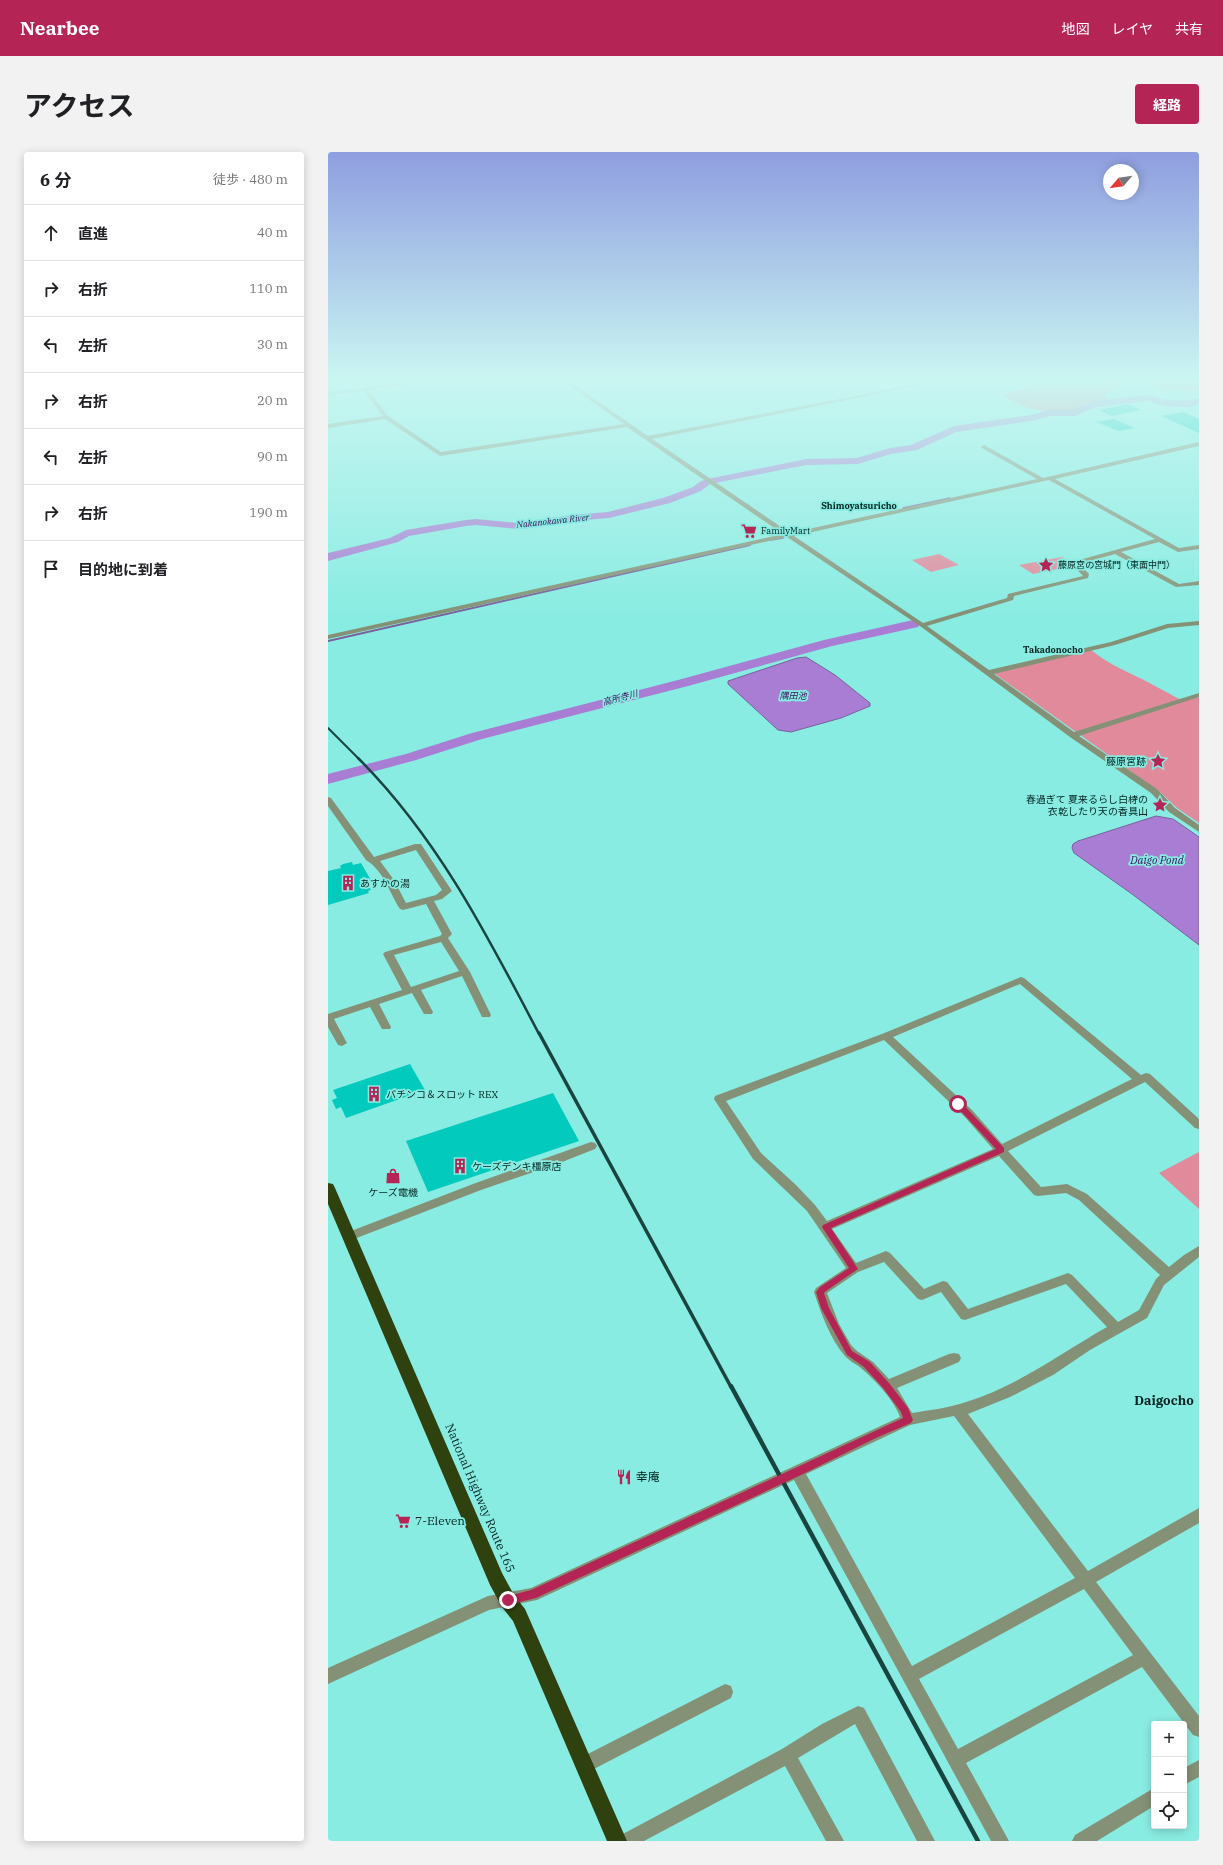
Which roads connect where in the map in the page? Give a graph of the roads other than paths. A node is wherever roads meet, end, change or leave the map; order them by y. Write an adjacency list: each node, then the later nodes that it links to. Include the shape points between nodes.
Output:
1 (674, 457): 5 (street)
2 (1003, 457): 4 (street)
3 (1142, 457): 4 (street)
4 (1046, 479): 5 (street); 6 (street)
5 (787, 535): 11 (street); 13 (street)
6 (1160, 540): 7 (street, via 1178,550); 8 (street)
7 (1199, 547)
8 (1116, 553): 9 (street, via 1178,586); 11 (street, via 1074,563 1086,576 1010,595 1011,599)
9 (1199, 583)
10 (1195, 624): 12 (street); 14 (street, via 1167,626 1112,644)
11 (922, 625): 14 (street)
12 (1199, 629)
13 (328, 637)
14 (987, 673): 16 (street)
15 (1199, 695): 16 (street)
16 (1074, 735): 18 (street, via 1154,791 1172,810)
17 (328, 800): 19 (street, via 369,858)
18 (1199, 829)
19 (375, 860): 20 (street, via 403,907); 20 (street, via 418,846 447,891 440,897)
20 (429, 900): 21 (street, via 447,934)
21 (443, 938): 22 (street); 23 (street, via 388,954)
22 (465, 972): 23 (street); 26 (street)
23 (412, 990): 24 (street); 25 (street)
24 (373, 1003): 27 (street); 28 (street)
25 (428, 1012)
26 (486, 1015)
27 (328, 1018): 30 (street)
28 (386, 1027)
29 (886, 1036): 31 (street, via 1021,980); 34 (street, via 968,1113); 36 (street, via 719,1099 757,1156 792,1188)
30 (342, 1043)
31 (1140, 1080): 32 (street, via 1146,1076); 34 (street)
32 (1199, 1125)
33 (591, 1146): 37 (street)
34 (1001, 1150): 36 (street); 40 (street, via 1038,1192 1067,1188 1083,1197)
35 (328, 1188): 37 (highway, National Highway Route 165)
36 (826, 1227): 39 (street)
37 (350, 1236): 49 (highway, National Highway Route 165, via 496,1579)
38 (1199, 1251): 40 (street)
39 (854, 1269): 41 (street, via 886,1256 922,1295 943,1286 965,1315 1068,1278); 43 (street, via 820,1292 825,1308 850,1353 867,1365)
40 (1169, 1275): 41 (street, via 1160,1282 1143,1314)
41 (1116, 1328): 44 (street, via 1048,1371 1005,1393)
42 (954, 1358): 43 (street)
43 (886, 1386): 45 (street, via 905,1411)
44 (957, 1410): 45 (street); 48 (street)
45 (908, 1420): 46 (street)
46 (798, 1472): 49 (street, via 532,1595); 51 (street)
47 (1199, 1515): 48 (street)
48 (1085, 1580): 50 (street); 51 (street)
49 (508, 1600): 52 (street, via 488,1603); 57 (highway, National Highway Route 165, via 519,1615)
50 (1144, 1657): 54 (street); 56 (street)
51 (910, 1675): 56 (street)
52 (328, 1676)
53 (724, 1692): 57 (street)
54 (1199, 1729)
55 (788, 1755): 62 (street); 63 (street); 64 (street, via 858,1714)
56 (957, 1759): 65 (street)
57 (584, 1765): 61 (highway, National Highway Route 165)
58 (1199, 1768): 59 (street)
59 (1187, 1775)
60 (1151, 1798): 66 (street)
61 (617, 1841)
62 (627, 1841)
63 (835, 1841)
64 (926, 1841)
65 (1000, 1841)
66 (1081, 1841)

